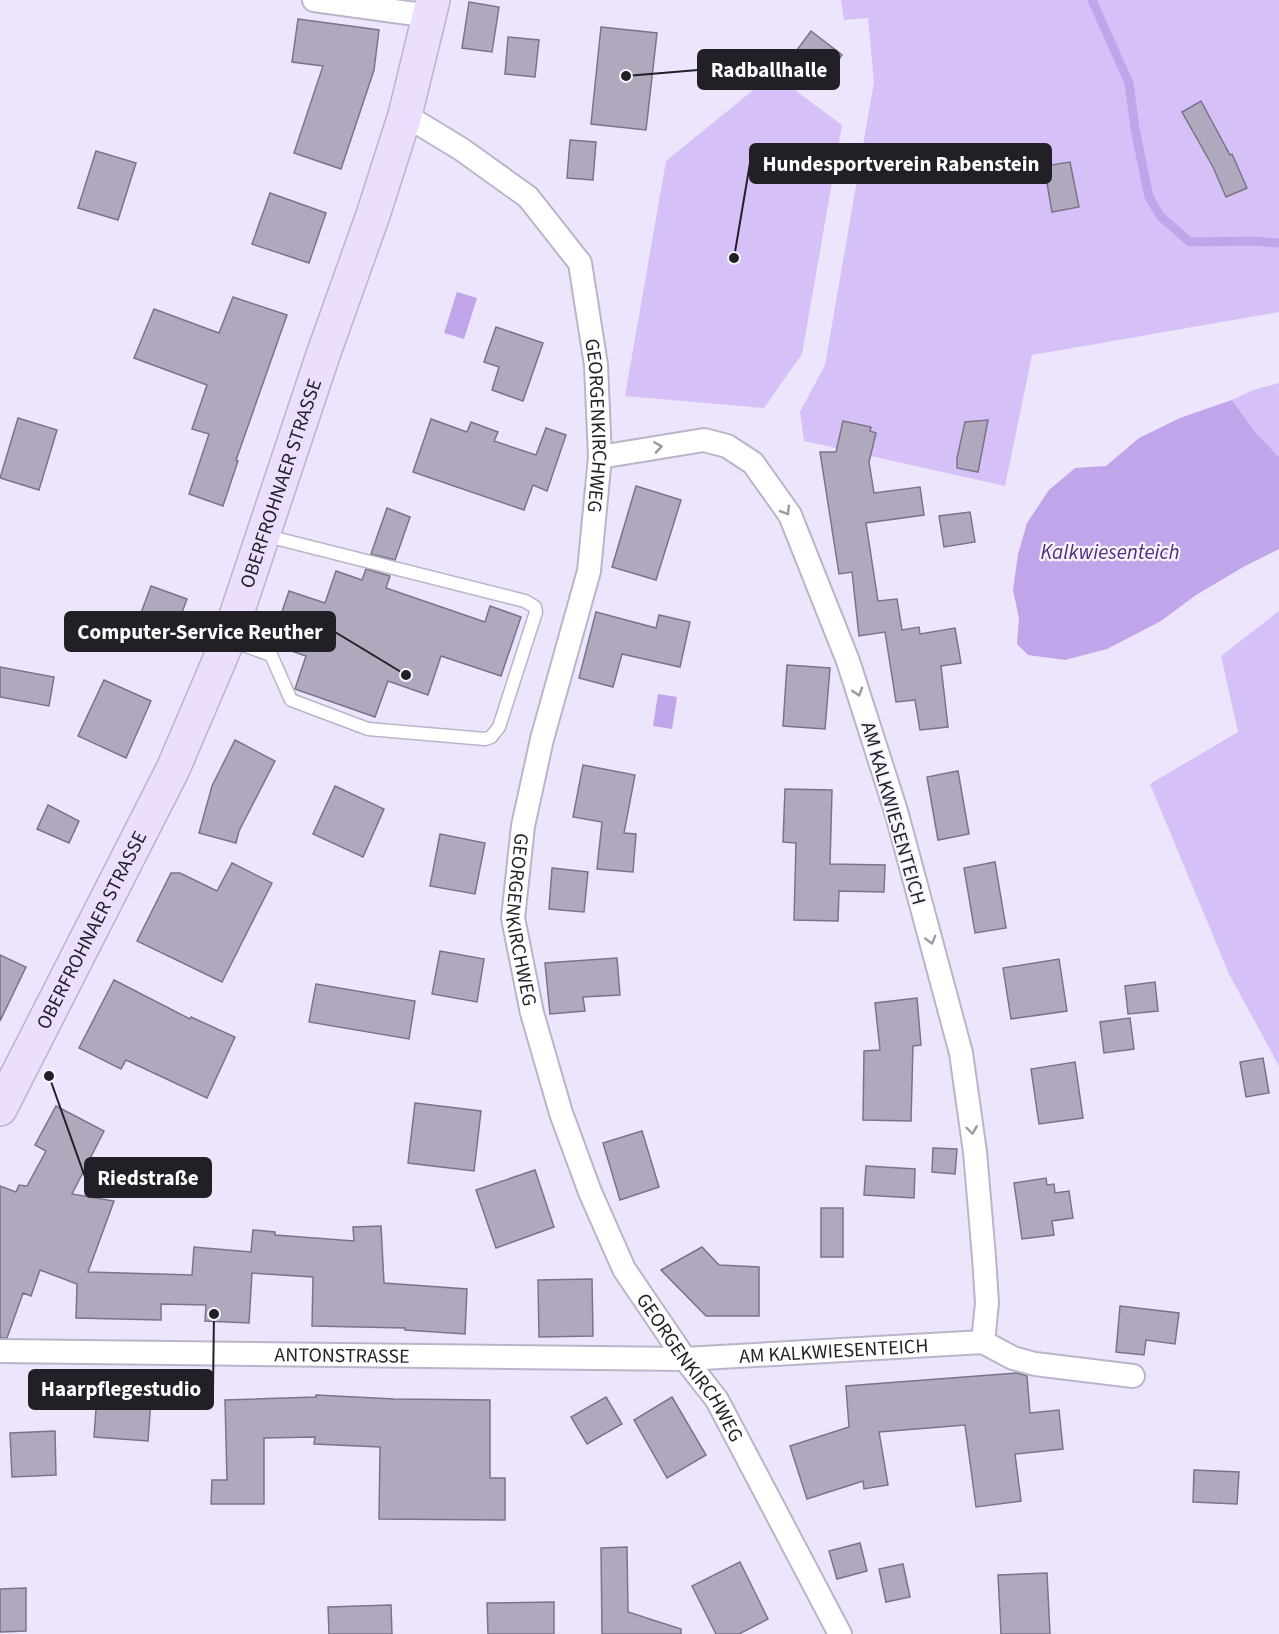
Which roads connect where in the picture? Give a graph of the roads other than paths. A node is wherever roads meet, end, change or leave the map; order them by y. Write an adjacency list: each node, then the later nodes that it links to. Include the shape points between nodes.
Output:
1 (314, 0): 2 (street)
2 (431, 8): 3 (main road, OBERFROHNAER STRASSE)
3 (405, 115): 4 (street, GEORGENKIRCHWEG, via 528,197 580,263 596,365); 5 (main road, OBERFROHNAER STRASSE)
4 (600, 457): 8 (street, AM KALKWIESENTEICH, one-way to 8, via 704,440 727,446 753,463 790,515 848,662 886,779 961,1053 984,1257 987,1303); 10 (street, GEORGENKIRCHWEG, via 589,571 542,739 523,826 513,918 532,1013 561,1113 590,1192 624,1269)
5 (262, 535): 6 (main road, OBERFROHNAER STRASSE); 6 (lane, via 525,601 535,607 499,727 485,739 368,729 291,700 271,655)
6 (228, 640): 7 (main road, OBERFROHNAER STRASSE, via 173,769)
7 (0, 1109)
8 (983, 1342): 10 (street, AM KALKWIESENTEICH); 11 (street, via 1013,1358 1035,1364)
9 (0, 1351): 10 (street, ANTONSTRASSE)
10 (685, 1359): 12 (street, GEORGENKIRCHWEG, via 717,1400)
11 (1133, 1376)
12 (840, 1634)

